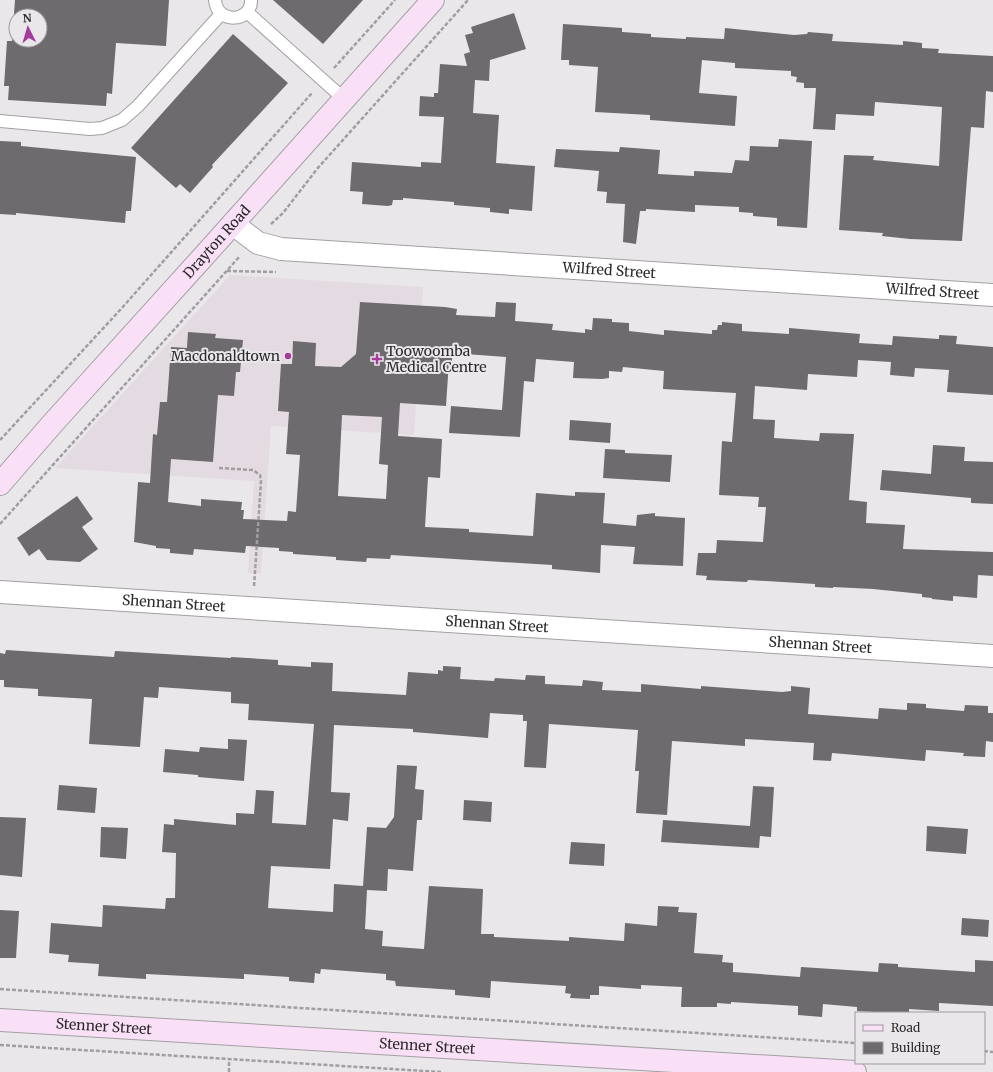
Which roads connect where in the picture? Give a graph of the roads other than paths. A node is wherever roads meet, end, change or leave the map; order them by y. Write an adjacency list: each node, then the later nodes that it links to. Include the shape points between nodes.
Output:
1 (215, 0): 5 (lane)
2 (251, 0): 4 (lane)
3 (433, 0): 6 (main road, Drayton Road)
4 (247, 12): 5 (lane, via 239,17 229,18); 6 (lane)
5 (221, 14): 7 (lane, via 131,114 113,125 90,129)
6 (344, 99): 8 (main road, Drayton Road)
7 (0, 121)
8 (233, 224): 9 (street, Wilfred Street, via 255,241 267,247 281,249); 10 (main road, Drayton Road)
9 (993, 295)
10 (2, 477)
11 (0, 592): 12 (street, Shennan Street)
12 (993, 656)
13 (0, 1020): 14 (main road, Stenner Street)
14 (855, 1072)

